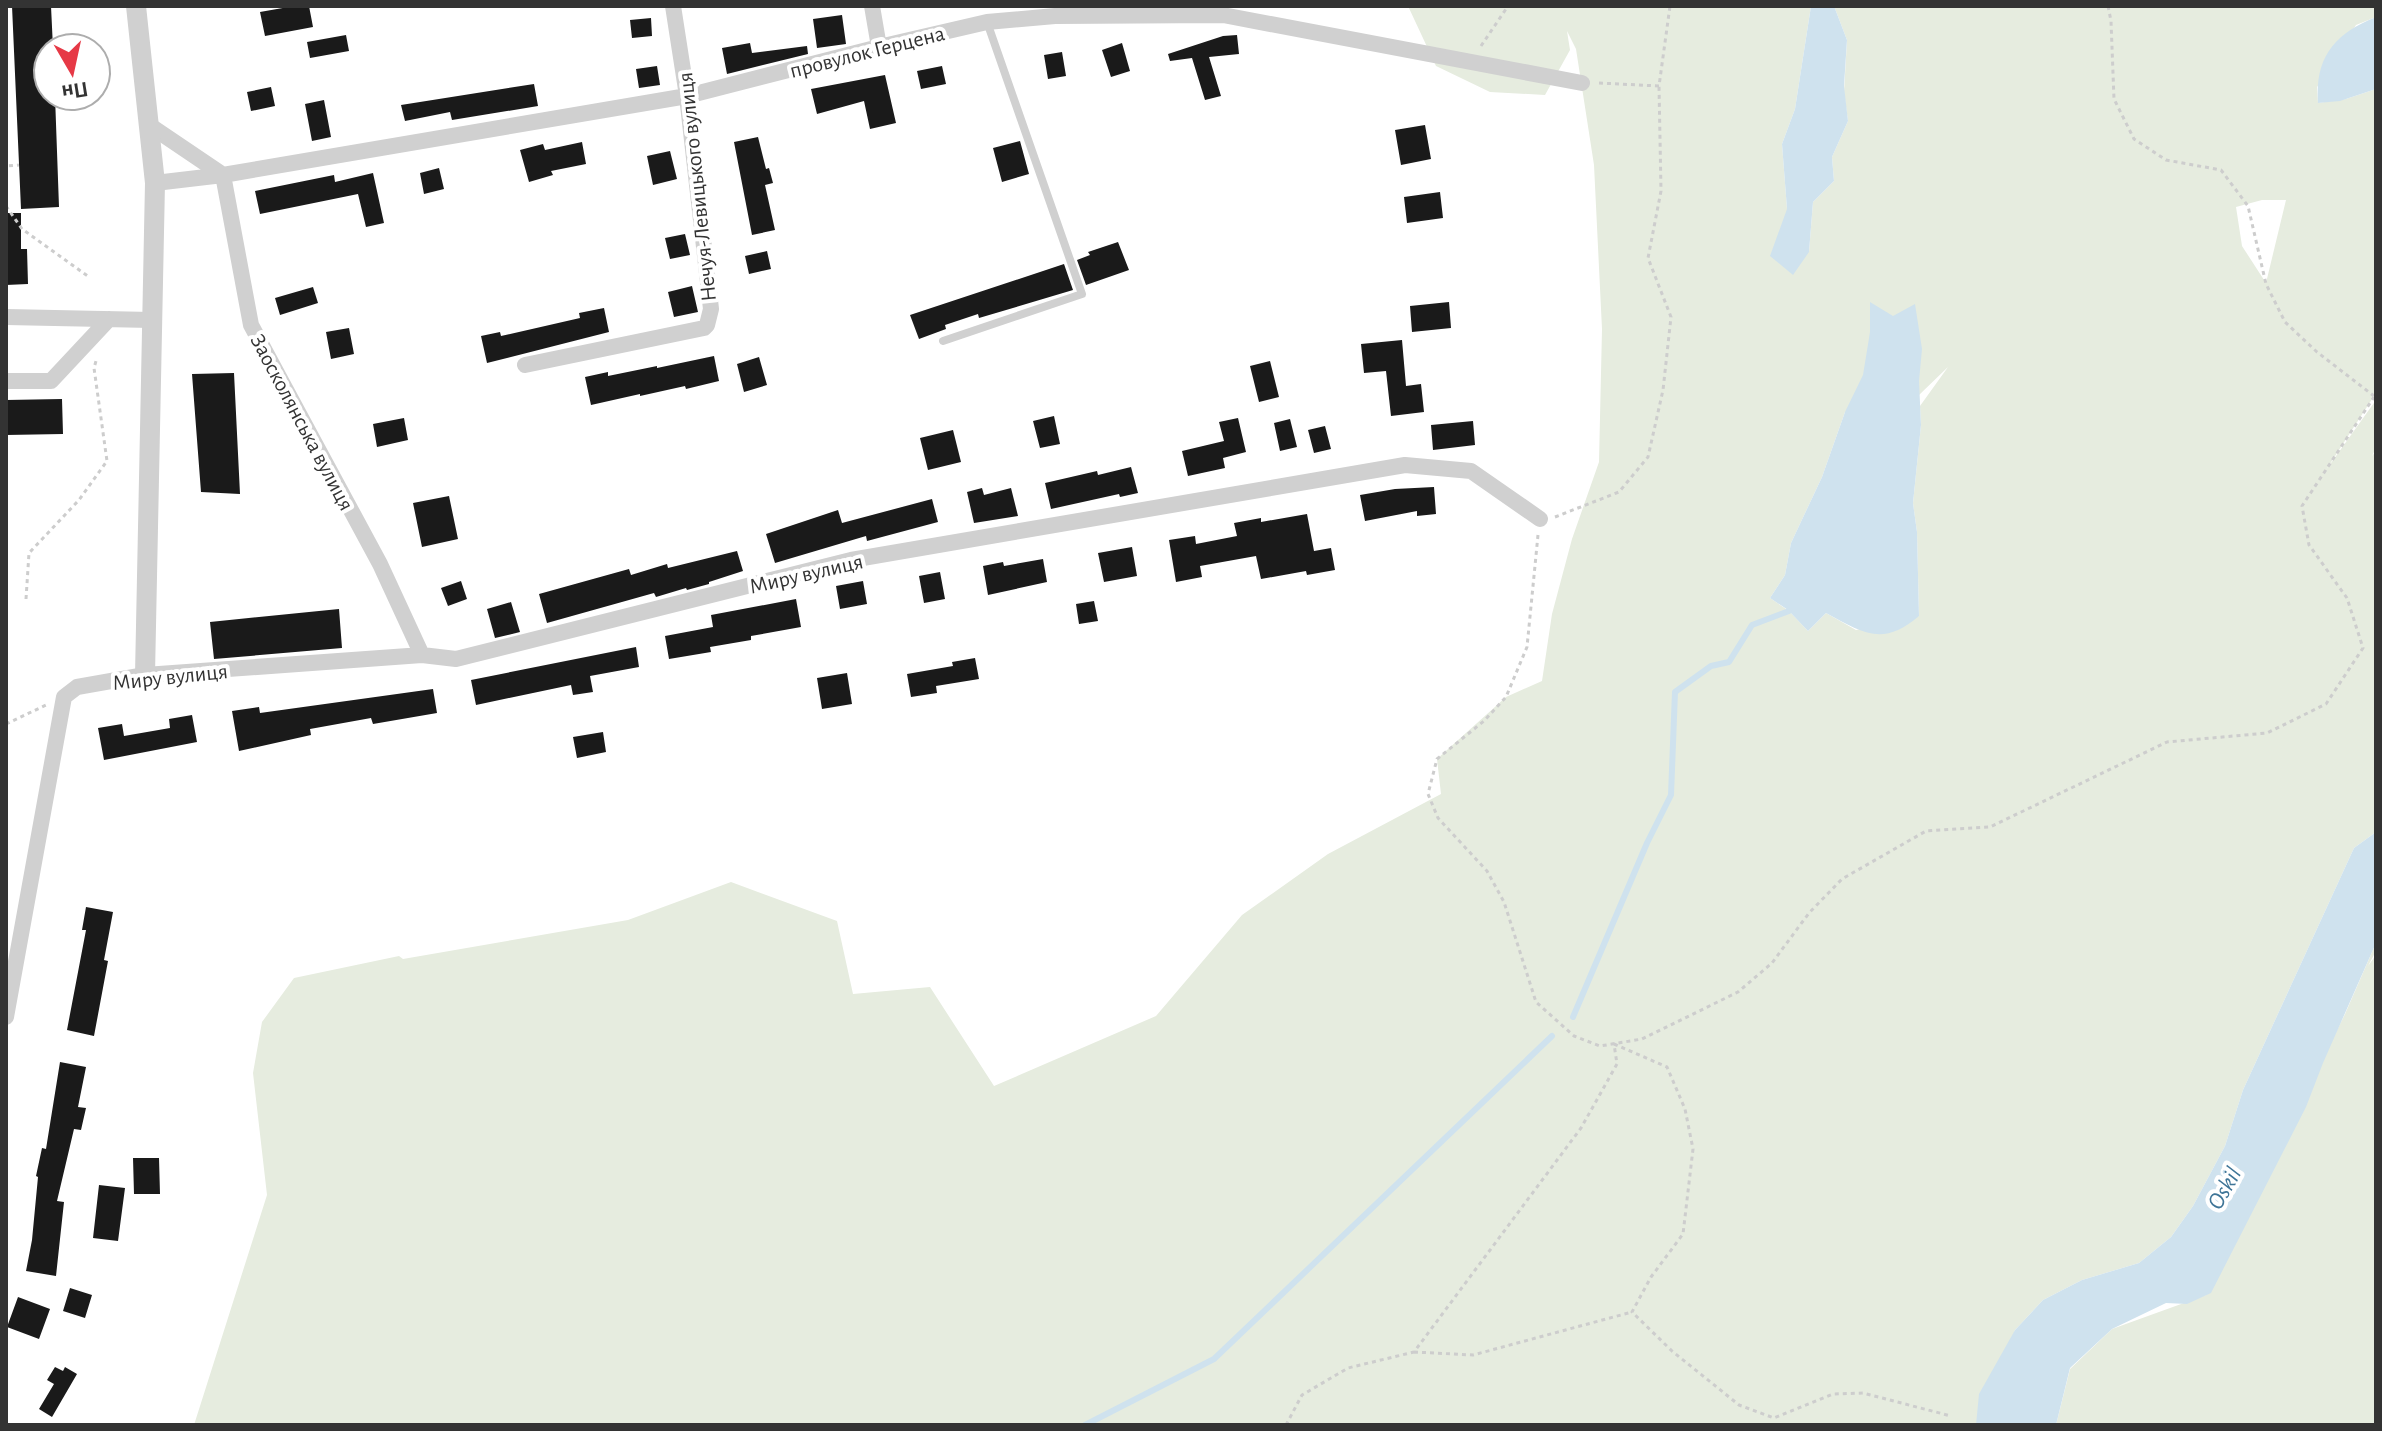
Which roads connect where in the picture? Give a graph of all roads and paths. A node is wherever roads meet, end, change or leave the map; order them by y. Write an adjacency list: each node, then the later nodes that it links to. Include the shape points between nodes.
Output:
1 (136, 6): 13 (street)
2 (673, 6): 12 (street, Нечуя-Левицького вулиця)
3 (872, 6): 8 (street)
4 (1508, 6): 9 (path)
5 (1670, 6): 11 (path)
6 (2108, 6): 27 (path, via 2114,99 2134,139 2166,160 2221,170 2248,206 2266,284 2285,322)
7 (987, 22): 8 (street, провулок Герцена); 9 (street, провулок Герцена, via 1223,15); 23 (lane, via 1082,294)
8 (879, 47): 12 (street, провулок Герцена)
9 (1471, 62): 10 (street, провулок Герцена)
10 (1582, 83): 11 (path)
11 (1659, 86): 28 (path, via 1661,191 1648,258 1671,317 1648,457 1619,492)
12 (687, 96): 16 (street, провулок Герцена); 25 (street, Нечуя-Левицького вулиця, via 711,309 707,325)
13 (149, 125): 16 (street); 17 (street)
14 (6, 153): 15 (path, via 6,166)
15 (19, 165)
16 (223, 175): 17 (street, провулок Герцена); 30 (street, Заосколянська вулиця, via 251,325 380,564)
17 (155, 183): 22 (street)
18 (6, 206): 19 (path, via 22,229)
19 (89, 277)
20 (6, 317): 21 (street)
21 (109, 319): 22 (street); 26 (street, via 51,381)
22 (152, 320): 31 (street)
23 (943, 341)
24 (98, 356): 29 (path, via 94,368 107,461 29,553)
25 (525, 365)
26 (6, 381)
27 (2375, 395): 35 (path, via 2302,506 2309,545 2347,598 2363,648 2326,704 2267,733 2167,742 1990,827 1926,831 1842,879 1772,963 1738,992 1642,1039)
28 (1540, 519): 30 (street, Миру вулиця, via 1471,471 1405,465 851,560 456,659); 35 (path, via 1527,647 1517,672 1499,705 1437,759 1428,794 1438,818 1487,871 1504,902 1536,1002 1574,1036 1600,1046)
29 (26, 599)
30 (422, 655): 31 (street, Миру вулиця)
31 (145, 675): 32 (street, Миру вулиця, via 77,687)
32 (64, 697): 33 (path); 34 (street)
33 (6, 724)
34 (6, 1017)
35 (1614, 1044): 36 (path, via 1667,1067 1685,1109 1693,1149 1683,1234); 37 (path, via 1617,1064 1581,1128)
36 (1632, 1312): 37 (path, via 1473,1355); 38 (path, via 1739,1405 1774,1418 1833,1394 1863,1393)
37 (1414, 1352): 39 (path, via 1348,1368 1302,1395)
38 (1951, 1416)
39 (1286, 1425)

